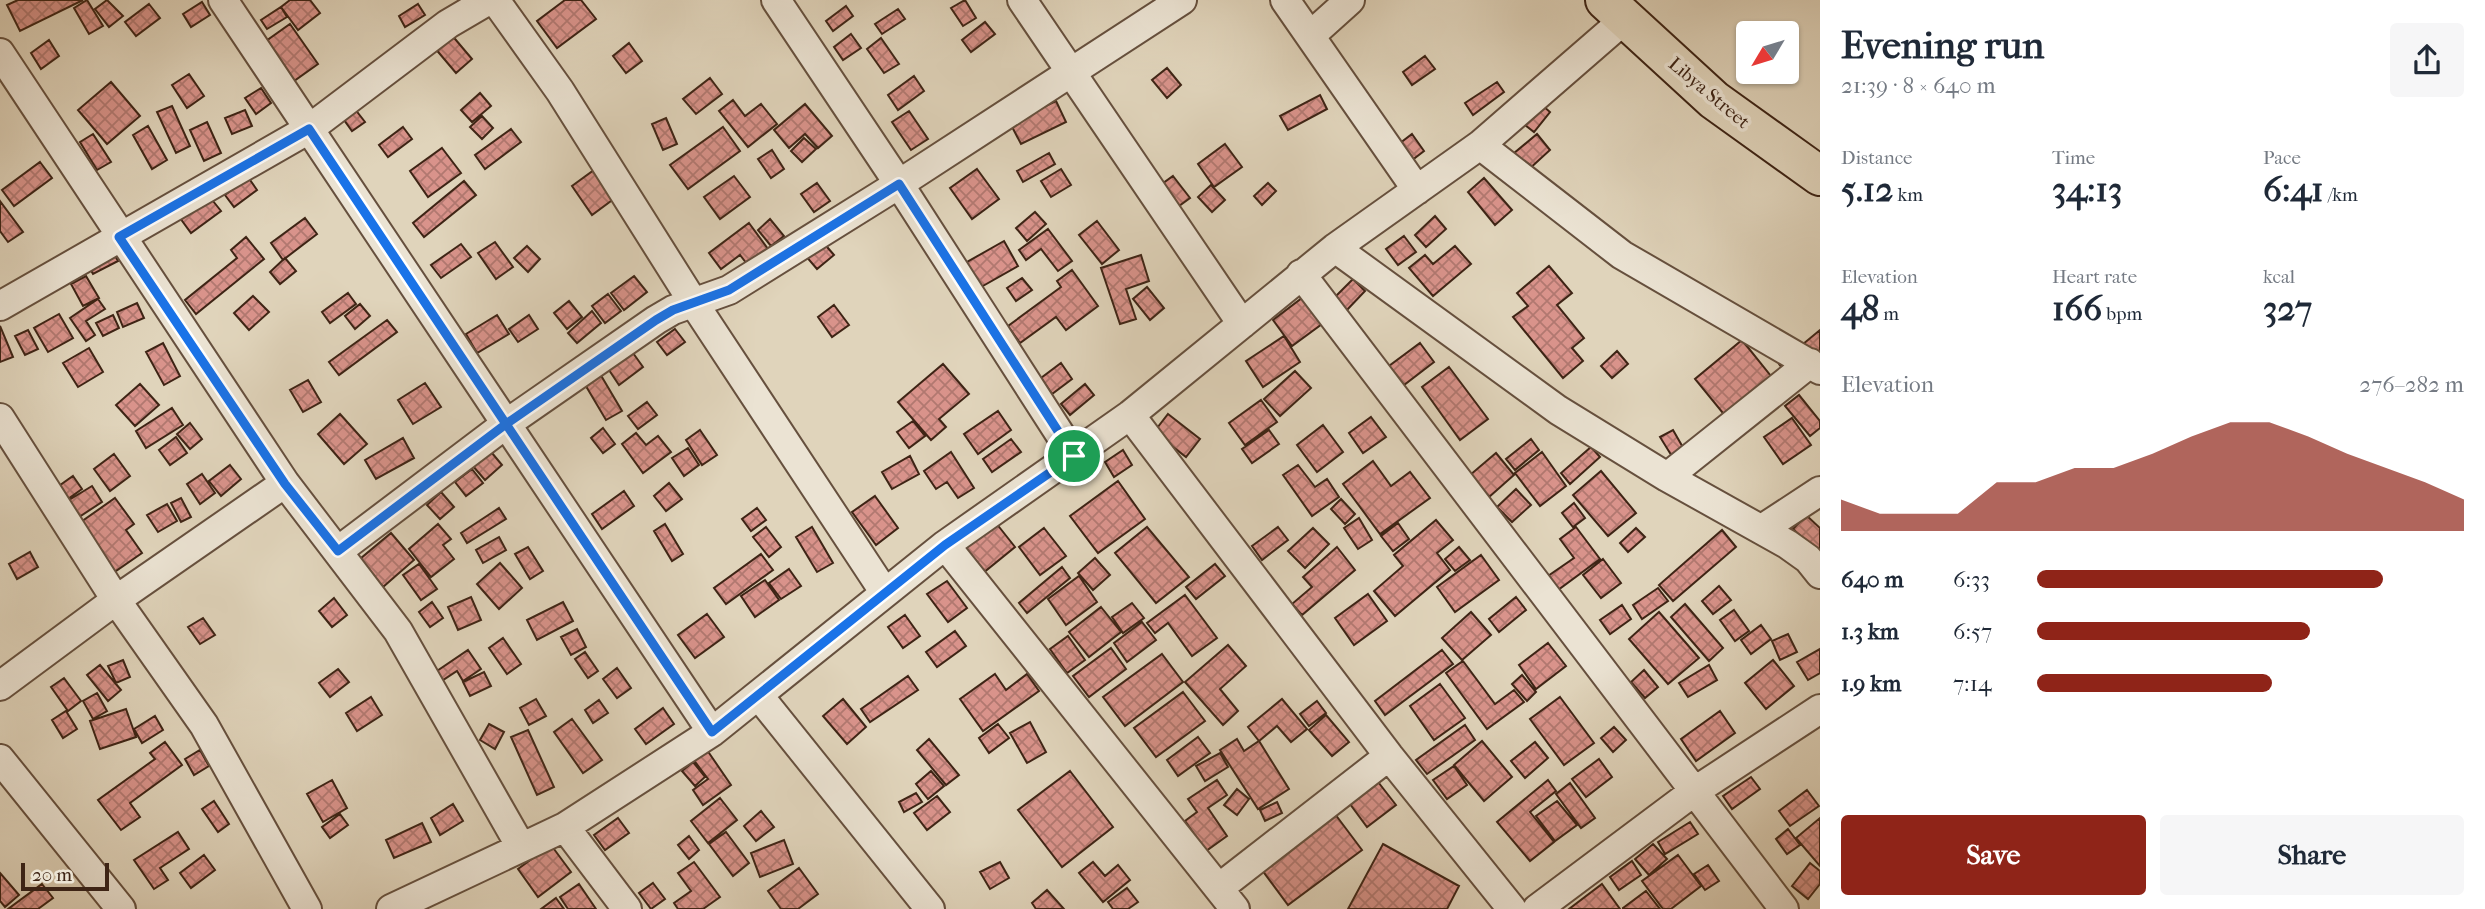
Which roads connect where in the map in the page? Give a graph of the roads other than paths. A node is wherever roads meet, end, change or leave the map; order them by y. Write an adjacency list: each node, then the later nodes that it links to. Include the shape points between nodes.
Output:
1 (223, 0): 13 (street)
2 (489, 0): 13 (street, via 448,24)
3 (495, 0): 21 (street, via 560,91)
4 (776, 0): 16 (street)
5 (1022, 0): 12 (street)
6 (1182, 0): 12 (street)
7 (1285, 0): 10 (street)
8 (1350, 0): 10 (street)
9 (1615, 10): 14 (street); 15 (highway, Libya Street, via 1714,100)
10 (1310, 36): 17 (street)
11 (0, 53): 18 (street)
12 (1070, 73): 16 (street); 23 (street)
13 (309, 129): 18 (street); 27 (street)
14 (1480, 145): 17 (street); 24 (street, via 1622,255)
15 (1820, 176)
16 (899, 184): 21 (street, via 729,290); 28 (street)
17 (1417, 190): 19 (street)
18 (119, 237): 22 (street); 30 (street)
19 (1335, 248): 20 (street); 29 (street, via 1558,410)
20 (1301, 274): 23 (street); 44 (street)
21 (693, 302): 27 (street, via 656,320); 36 (street)
22 (0, 306)
23 (1242, 324): 25 (street)
24 (1815, 366): 29 (street)
25 (1130, 415): 28 (street); 42 (street)
26 (0, 418): 37 (street)
27 (506, 424): 34 (street); 41 (street)
28 (1074, 456): 33 (street)
29 (1667, 477): 32 (street)
30 (285, 484): 34 (street); 37 (street)
31 (1820, 491): 32 (street)
32 (1762, 529): 35 (street, via 1808,559)
33 (945, 545): 36 (street); 47 (street)
34 (338, 551): 46 (street, via 398,631)
35 (1820, 574)
36 (885, 593): 39 (street)
37 (116, 600): 38 (street); 49 (street, via 204,725)
38 (0, 686)
39 (760, 696): 41 (street); 52 (street)
40 (1820, 709): 44 (street)
41 (712, 732): 45 (street)
42 (1389, 756): 47 (street); 53 (street)
43 (0, 759): 48 (street)
44 (1692, 793): 54 (street); 55 (street)
45 (565, 827): 46 (street); 51 (street)
46 (521, 846): 50 (street)
47 (1227, 898)
48 (121, 909)
49 (307, 909)
50 (391, 909)
51 (626, 909)
52 (930, 909)
53 (1513, 909)
54 (1537, 909)
55 (1784, 909)

